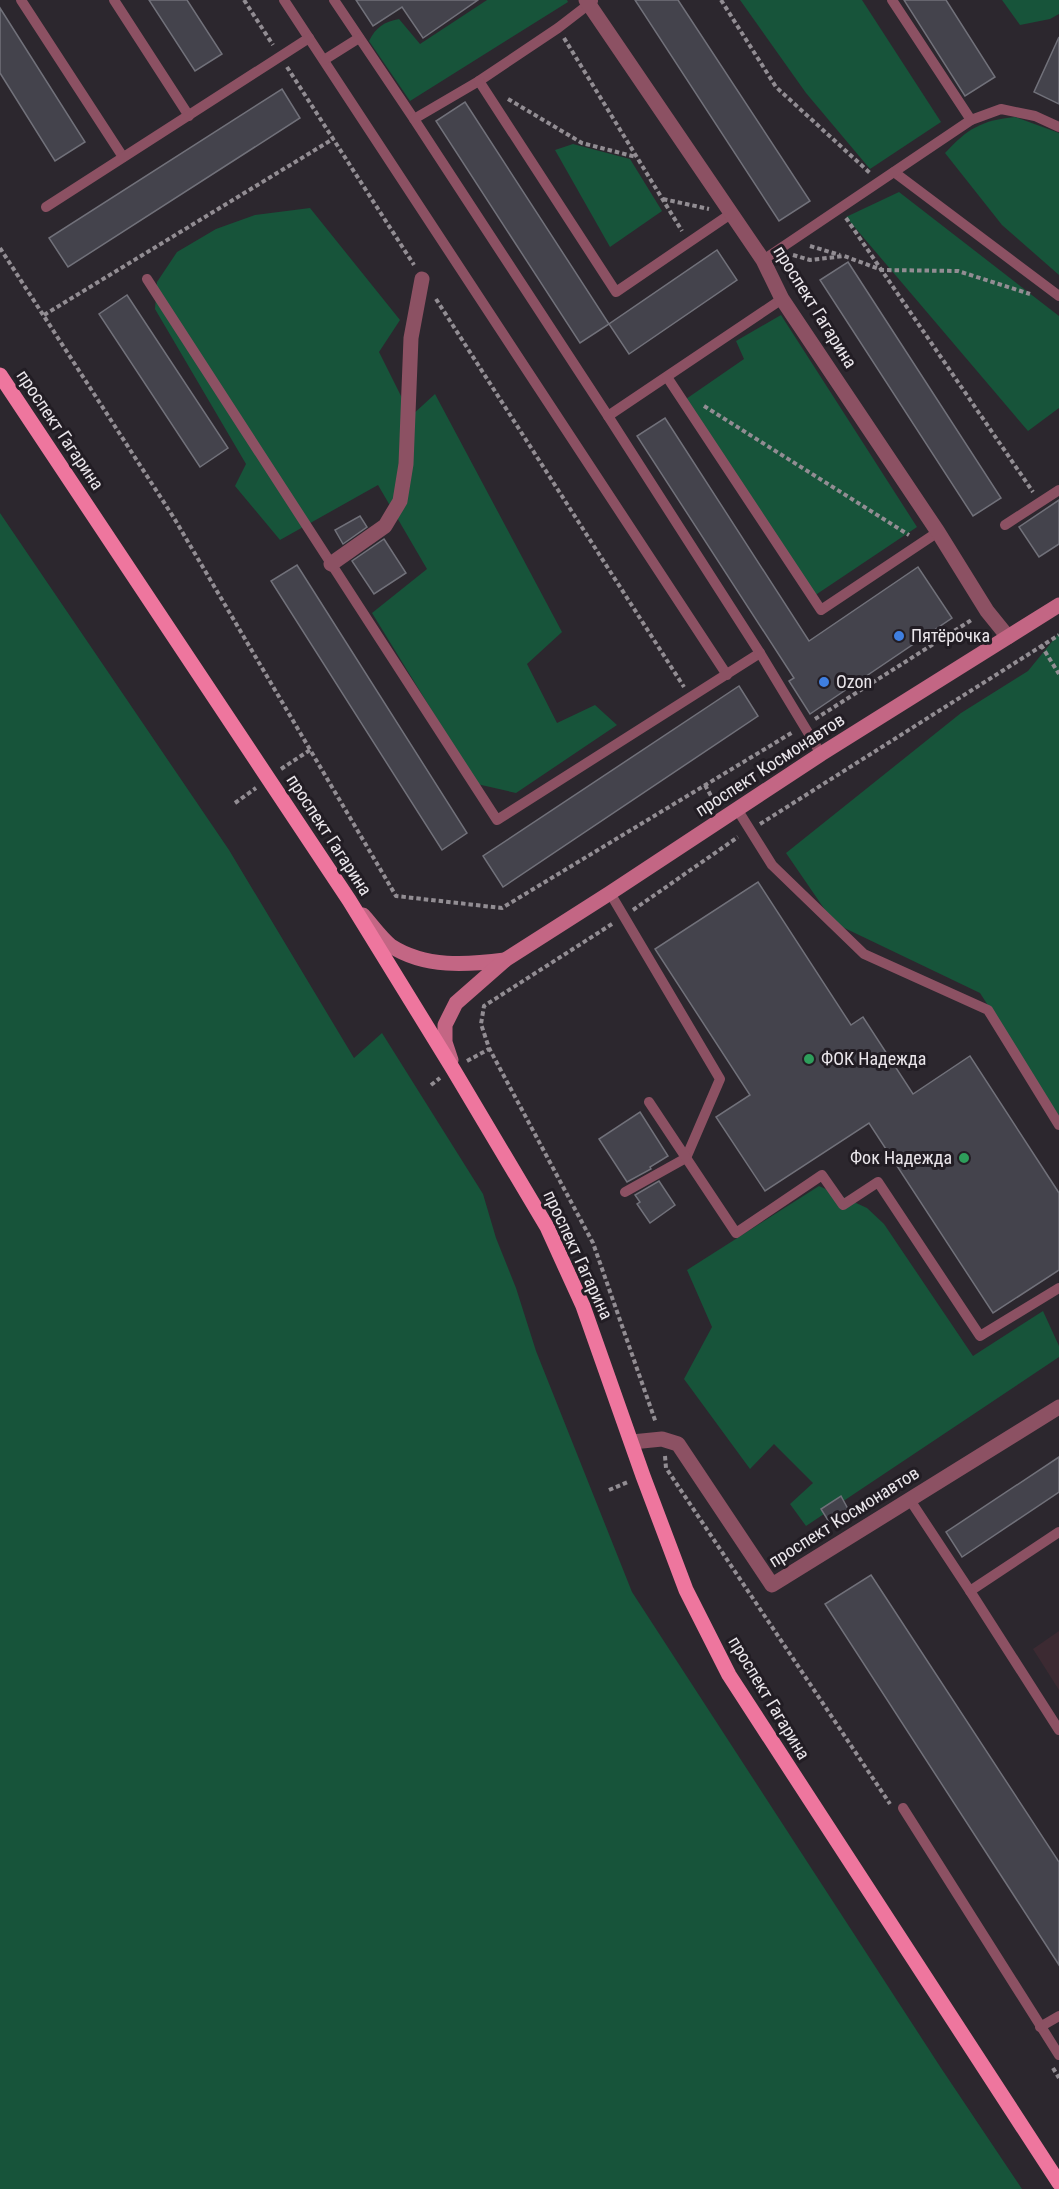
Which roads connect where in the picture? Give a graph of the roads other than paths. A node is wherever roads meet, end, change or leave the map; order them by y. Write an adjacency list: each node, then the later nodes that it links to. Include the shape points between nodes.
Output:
1 (21, 0): 15 (lane)
2 (114, 0): 11 (lane)
3 (284, 0): 7 (lane)
4 (334, 0): 8 (lane)
5 (892, 0): 13 (lane)
6 (589, 1): 10 (lane, via 558,28); 18 (street, проспект Гагарина)
7 (309, 38): 9 (lane); 11 (lane)
8 (359, 38): 9 (lane); 12 (lane)
9 (324, 60): 34 (lane)
10 (479, 81): 12 (lane); 18 (lane, via 616,292)
11 (189, 116): 15 (lane)
12 (414, 119): 26 (lane)
13 (971, 120): 14 (lane, via 1001,109 1035,116); 16 (lane)
14 (1059, 127)
15 (123, 157): 17 (lane)
16 (894, 172): 19 (lane); 22 (lane)
17 (46, 207)
18 (732, 213): 19 (street, проспект Гагарина)
19 (763, 260): 23 (street, проспект Гагарина)
20 (147, 279): 30 (lane)
21 (422, 279): 30 (street, via 411,338 406,464 400,501 385,526)
22 (1059, 296)
23 (782, 298): 25 (lane); 29 (street, проспект Гагарина)
24 (0, 375): 38 (main road, проспект Гагарина)
25 (667, 377): 26 (lane); 29 (lane, via 821,610)
26 (608, 416): 33 (lane)
27 (1059, 490): 28 (lane)
28 (1005, 525)
29 (938, 532): 32 (street, проспект Гагарина)
30 (332, 564): 34 (lane, via 497,820)
31 (1059, 605): 32 (main road, проспект Космонавтов)
32 (1008, 637): 35 (main road, проспект Космонавтов)
33 (760, 653): 34 (lane); 35 (lane)
34 (727, 675)
35 (820, 754): 36 (main road, проспект Космонавтов)
36 (737, 808): 37 (main road, проспект Космонавтов); 42 (lane, via 772,866 864,954 988,1010)
37 (610, 893): 39 (main road, проспект Космонавтов); 43 (lane, via 720,1079)
38 (349, 900): 39 (main road, via 390,945 420,960 475,964); 40 (main road, проспект Гагарина)
39 (505, 960): 40 (main road, проспект Космонавтов, via 456,1003 445,1025 445,1042)
40 (453, 1069): 47 (main road, проспект Гагарина, via 547,1227 583,1306)
41 (649, 1102): 43 (lane)
42 (1059, 1125)
43 (686, 1158): 44 (lane); 45 (lane, via 736,1233 822,1175 843,1205 878,1182 981,1336)
44 (625, 1192)
45 (1059, 1288)
46 (1059, 1407): 48 (street, проспект Космонавтов)
47 (632, 1442): 48 (street, проспект Космонавтов, via 662,1439 678,1444 772,1585); 56 (main road, проспект Гагарина, via 686,1590 729,1676)
48 (910, 1500): 50 (lane)
49 (1059, 1532): 50 (lane)
50 (970, 1591): 51 (lane)
51 (1059, 1730)
52 (899, 1810): 54 (lane)
53 (1059, 2016): 54 (lane)
54 (1040, 2027): 55 (lane)
55 (1059, 2055)
56 (1059, 2182)

